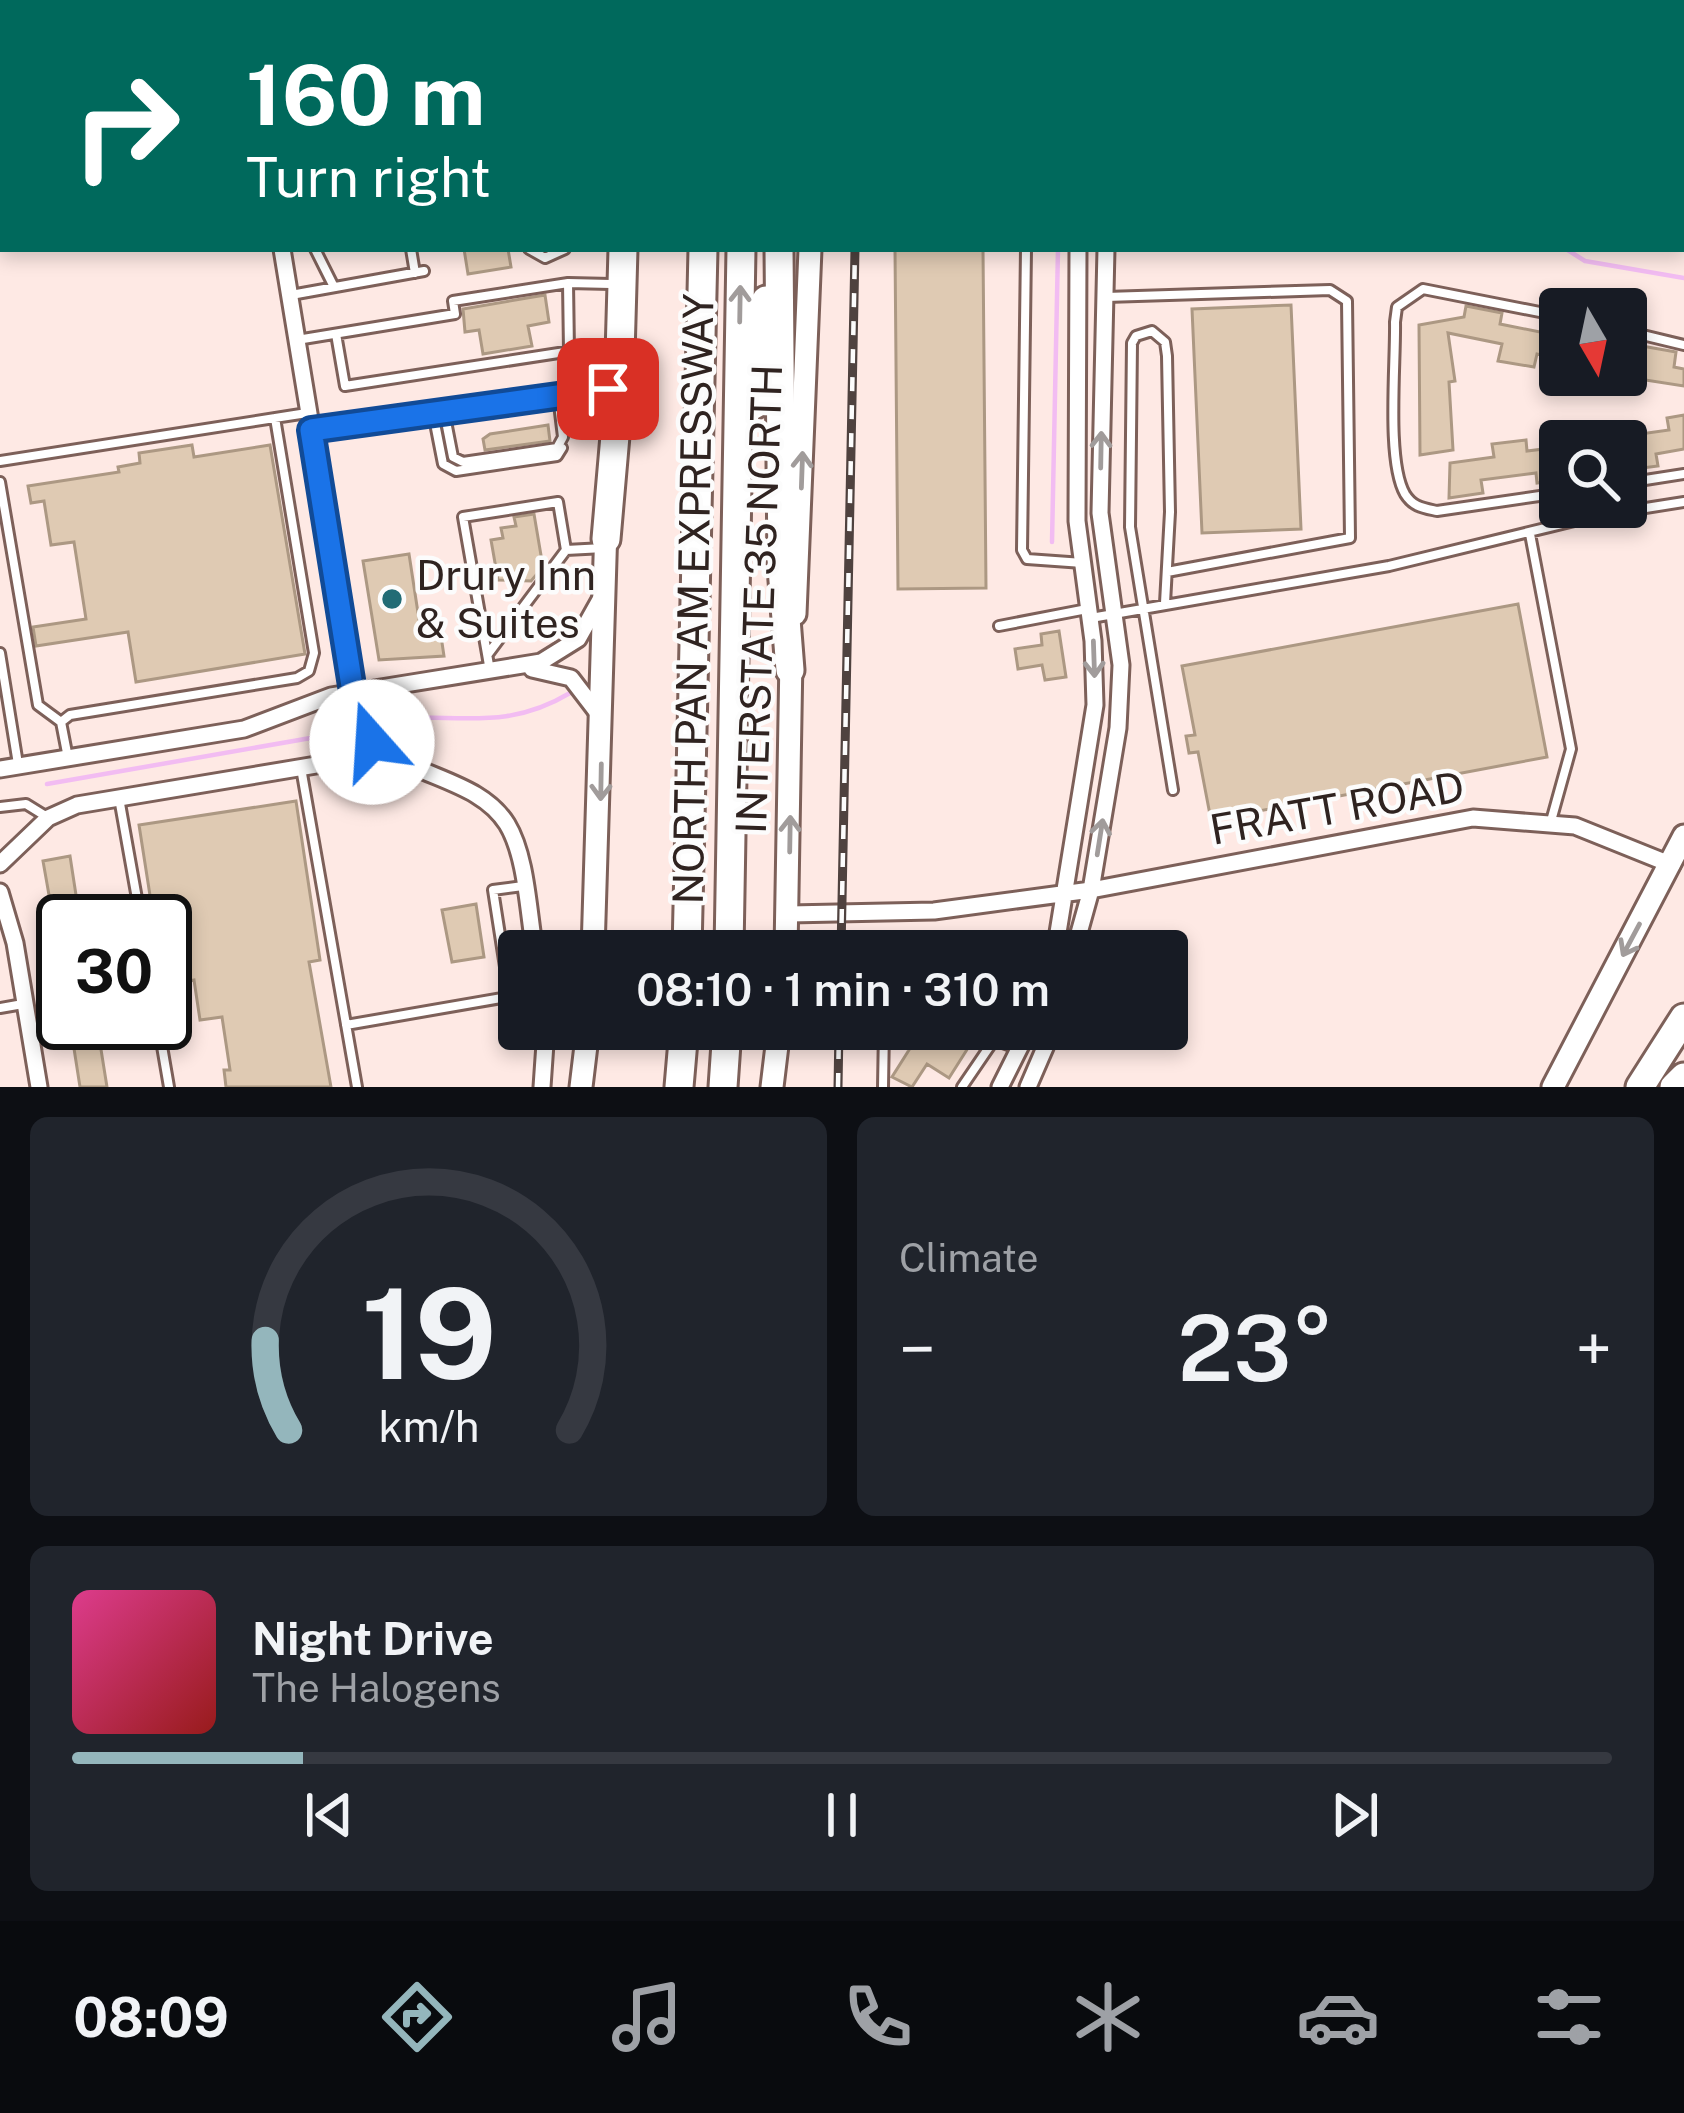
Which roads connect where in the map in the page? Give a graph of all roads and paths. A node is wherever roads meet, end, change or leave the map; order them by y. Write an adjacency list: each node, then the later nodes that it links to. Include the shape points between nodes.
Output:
1 (283, 252): 17 (street)
2 (317, 252): 16 (lane)
3 (412, 252): 16 (lane, via 420,272)
4 (611, 252): 15 (main road)
5 (623, 252): 38 (highway)
6 (703, 252): 80 (highway, NORTH PAN AM EXPRESSWAY)
7 (741, 252): 48 (highway, NORTH PAN AM EXPRESSWAY, one-way to 7)
8 (776, 252): 48 (highway, via 759,348)
9 (777, 252): 52 (highway)
10 (809, 252): 52 (main road, INTERSTATE 35 NORTH, one-way to 10)
11 (1026, 252): 40 (lane, via 1022,550 1027,560)
12 (1078, 252): 40 (street)
13 (1106, 252): 18 (street)
14 (568, 283): 15 (lane); 20 (lane, via 453,301 455,314); 25 (lane)
15 (610, 284): 24 (main road)
16 (334, 287): 17 (lane)
17 (290, 295): 22 (street)
18 (1105, 297): 41 (lane, via 1330,290 1347,301 1351,538); 46 (street, one-way to 18, via 1100,513)
19 (1539, 312): 35 (lane, via 1423,289 1397,307 1395,322 1397,459 1406,497 1437,511)
20 (336, 334): 22 (lane); 25 (lane, via 345,386)
21 (1647, 336): 23 (lane)
22 (297, 340): 30 (street)
23 (1684, 345)
24 (610, 350): 25 (lane); 26 (main road)
25 (569, 351)
26 (608, 389): 27 (lane); 38 (main road)
27 (558, 396): 28 (lane); 28 (lane, via 557,448 463,462 453,457)
28 (439, 412): 30 (lane)
29 (275, 418): 30 (lane); 31 (lane); 54 (lane, via 314,653 309,670)
30 (310, 422): 53 (street)
31 (0, 460)
32 (1684, 474): 33 (lane)
33 (1647, 479)
34 (0, 482): 54 (lane, via 38,705)
35 (1539, 496)
36 (1684, 502): 37 (lane)
37 (1530, 534): 43 (lane); 67 (lane, via 1571,749)
38 (606, 543): 39 (lane); 42 (main road)
39 (566, 550): 50 (lane); 50 (lane, via 558,502 463,517)
40 (1083, 563): 45 (street)
41 (1167, 572): 43 (lane); 44 (lane, via 1167,356 1158,334 1144,332 1132,344 1129,503)
42 (605, 591): 51 (street, via 565,651); 55 (main road)
43 (1165, 604): 44 (lane)
44 (1142, 607): 46 (lane); 63 (lane)
45 (1089, 613): 46 (lane); 47 (lane); 74 (street, one-way to 74, via 1095,705)
46 (1114, 614): 72 (street, one-way to 46, via 1118,728)
47 (999, 626)
48 (736, 631): 81 (highway, NORTH PAN AM EXPRESSWAY)
49 (0, 658): 56 (lane)
50 (488, 663): 51 (street); 53 (street)
51 (517, 667): 55 (street, via 571,678)
52 (790, 670): 76 (main road, INTERSTATE 35 NORTH, one-way to 52)
53 (353, 692): 58 (street); 59 (street, via 261,725)
54 (61, 722): 59 (lane)
55 (603, 725): 79 (main road, one-way to 79)
56 (13, 733): 57 (lane); 60 (lane)
57 (0, 734)
58 (372, 742): 61 (street); 71 (street, via 500,814)
59 (68, 758): 60 (street)
60 (19, 766): 62 (street)
61 (301, 766): 64 (street); 89 (lane)
62 (0, 769)
63 (1173, 790)
64 (119, 796): 66 (street); 75 (lane)
65 (0, 807): 66 (lane, via 26,804)
66 (48, 818): 69 (street)
67 (1551, 821): 70 (street, FRATT ROAD); 72 (street, FRATT ROAD, via 1439,822)
68 (1684, 836): 70 (main road)
69 (0, 863)
70 (1672, 865): 113 (main road, one-way to 113)
71 (523, 886): 77 (lane, via 493,890); 78 (street)
72 (1091, 890): 74 (street, FRATT ROAD); 84 (street)
73 (0, 892): 86 (street)
74 (1068, 893): 76 (street, FRATT ROAD, via 934,911); 83 (street)
75 (136, 894)
76 (789, 914): 82 (main road, INTERSTATE 35 NORTH)
77 (499, 930)
78 (531, 930)
79 (594, 930)
80 (687, 930)
81 (729, 930)
82 (788, 930)
83 (1060, 930)
84 (1080, 930)
85 (498, 999): 89 (lane)
86 (25, 1004): 87 (lane); 101 (street)
87 (0, 1008)
88 (1684, 1018): 114 (highway)
89 (346, 1025): 103 (lane)
90 (163, 1050): 102 (lane)
91 (545, 1050): 104 (street)
92 (585, 1050): 105 (main road)
93 (682, 1050): 106 (highway)
94 (726, 1050): 107 (highway)
95 (776, 1050): 108 (main road)
96 (884, 1050): 109 (lane)
97 (986, 1050): 110 (lane)
98 (1021, 1050): 111 (street)
99 (1044, 1050): 112 (street)
100 (1684, 1077): 115 (highway)
101 (39, 1087)
102 (169, 1087)
103 (357, 1087)
104 (542, 1087)
105 (580, 1087)
106 (679, 1087)
107 (723, 1087)
108 (772, 1087)
109 (883, 1087)
110 (962, 1087)
111 (1000, 1087)
112 (1028, 1087)
113 (1552, 1087)
114 (1640, 1087)
115 (1674, 1087)

